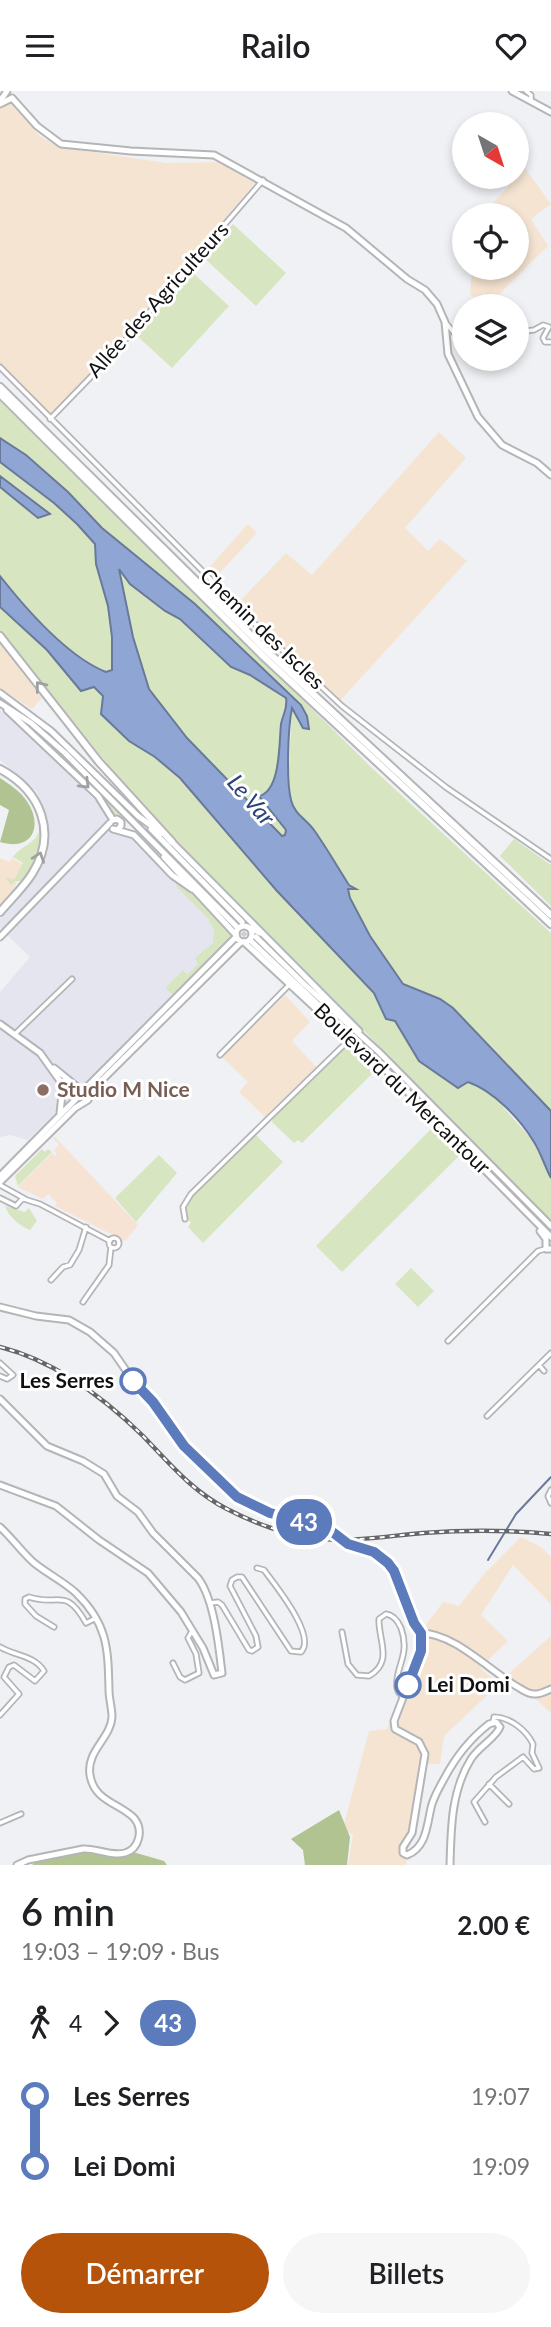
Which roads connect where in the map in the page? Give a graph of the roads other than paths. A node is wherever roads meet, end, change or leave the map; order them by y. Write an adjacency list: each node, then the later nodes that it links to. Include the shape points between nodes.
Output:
1 (512, 91): 4 (main road)
2 (526, 91): 4 (street)
3 (6, 97): 6 (main road, via 61,144 214,155)
4 (531, 102): 5 (main road)
5 (551, 112)
6 (264, 180): 7 (main road, via 356,236 430,296); 14 (street, Allée des Agriculteurs, via 114,353)
7 (445, 322): 8 (street); 15 (main road, via 448,354 478,417 502,445)
8 (452, 331)
9 (529, 331): 10 (street, via 549,327 543,338)
10 (551, 342)
11 (0, 367): 14 (street, Chemin des Iscles)
12 (0, 387): 27 (highway, via 277,660)
13 (0, 394): 28 (highway, via 263,656)
14 (50, 419): 23 (street, Chemin des Iscles, via 342,706 447,788)
15 (551, 475)
16 (0, 636): 22 (highway, one-way to 16, via 99,762)
17 (0, 694): 20 (main road, via 51,731)
18 (0, 703): 20 (main road, via 31,723); 21 (main road, one-way to 21, via 97,796)
19 (0, 769): 26 (highway, one-way to 19, via 32,874 44,833 33,796)
20 (136, 818): 22 (main road); 24 (main road); 29 (main road)
21 (113, 825): 24 (main road, via 134,835); 31 (main road)
22 (172, 842): 25 (main road)
23 (551, 859)
24 (194, 891): 32 (main road)
25 (234, 904): 30 (main road); 33 (main road)
26 (0, 912)
27 (551, 915)
28 (551, 924)
29 (239, 925)
30 (249, 927): 32 (main road, via 241,928); 32 (main road, via 252,936); 33 (main road)
31 (0, 937)
32 (239, 939): 35 (main road); 43 (main road)
33 (303, 974): 39 (main road)
34 (72, 979): 37 (street)
35 (289, 985): 38 (main road); 40 (street)
36 (0, 1024): 37 (main road)
37 (15, 1034): 41 (main road)
38 (352, 1037): 39 (main road, Boulevard du Mercantour, via 254,939); 50 (street, via 191,1194 183,1207); 51 (main road, Boulevard du Mercantour)
39 (379, 1052): 52 (main road, Boulevard du Mercantour)
40 (220, 1055)
41 (49, 1064): 42 (main road); 43 (main road)
42 (60, 1081): 44 (main road); 45 (main road)
43 (85, 1091): 44 (main road); 44 (main road, via 88,1100)
44 (78, 1099): 45 (main road); 47 (main road)
45 (60, 1115): 46 (main road)
46 (0, 1175)
47 (0, 1184): 49 (street)
48 (0, 1198): 49 (street, via 16,1206)
49 (23, 1198): 53 (street)
50 (185, 1219)
51 (533, 1219): 54 (main road, Boulevard du Mercantour); 57 (main road)
52 (551, 1226)
53 (86, 1227): 55 (street); 58 (street, via 70,1265)
54 (551, 1237)
55 (110, 1241): 56 (street); 56 (street, via 119,1240 117,1247)
56 (111, 1247): 59 (street, via 109,1265)
57 (549, 1249): 61 (street, via 538,1251)
58 (51, 1280)
59 (83, 1302)
60 (0, 1307): 79 (main road, via 69,1320 90,1332 114,1353 184,1446 237,1497 270,1513 326,1527 348,1544 382,1557 393,1569)
61 (448, 1341)
62 (551, 1353): 64 (street)
63 (0, 1363): 66 (street, via 13,1375 7,1379)
64 (539, 1365): 65 (street); 68 (street)
65 (544, 1371)
66 (0, 1376)
67 (0, 1399): 74 (main road, via 47,1446 104,1474 117,1496 138,1512 198,1578)
68 (487, 1416)
69 (0, 1485): 77 (main road, via 56,1506 148,1573)
70 (551, 1490): 71 (street)
71 (551, 1503)
72 (0, 1527): 75 (main road, via 34,1562 77,1593)
73 (257, 1568): 74 (street, via 264,1570 298,1621 306,1642 301,1652 291,1651 243,1577 232,1580 230,1586 256,1636 258,1647 253,1651 222,1605)
74 (209, 1602): 77 (main road, via 220,1675 214,1675)
75 (96, 1618): 76 (street, via 86,1623 76,1606 65,1601 25,1599 31,1611); 91 (main road, via 108,1653 112,1718 92,1755 89,1773 103,1797 133,1817 138,1841 127,1853 83,1849)
76 (54, 1627)
77 (192, 1631): 81 (street, via 188,1639 196,1654 198,1676 185,1680)
78 (342, 1632): 83 (street, via 349,1668 357,1675 369,1675 384,1657 379,1619 393,1616 405,1641 397,1685)
79 (423, 1635): 82 (main road, via 437,1634 530,1694); 83 (main road, via 419,1660)
80 (0, 1647): 84 (street, via 29,1657 44,1671 34,1681 13,1665 9,1667 4,1678 19,1694)
81 (173, 1663)
82 (551, 1689)
83 (403, 1697): 85 (main road, via 394,1727 419,1742 425,1754 412,1833 402,1849 407,1855 430,1824 435,1797 456,1760)
84 (0, 1715)
85 (493, 1722): 86 (street, via 499,1717 522,1728 533,1744 539,1768 534,1769 523,1757); 92 (main road, via 499,1724 499,1731 473,1755 455,1797)
86 (489, 1784): 87 (street); 89 (street, via 474,1802)
87 (509, 1804)
88 (21, 1814): 90 (street)
89 (485, 1822)
90 (0, 1823)
91 (17, 1865)
92 (450, 1865)

